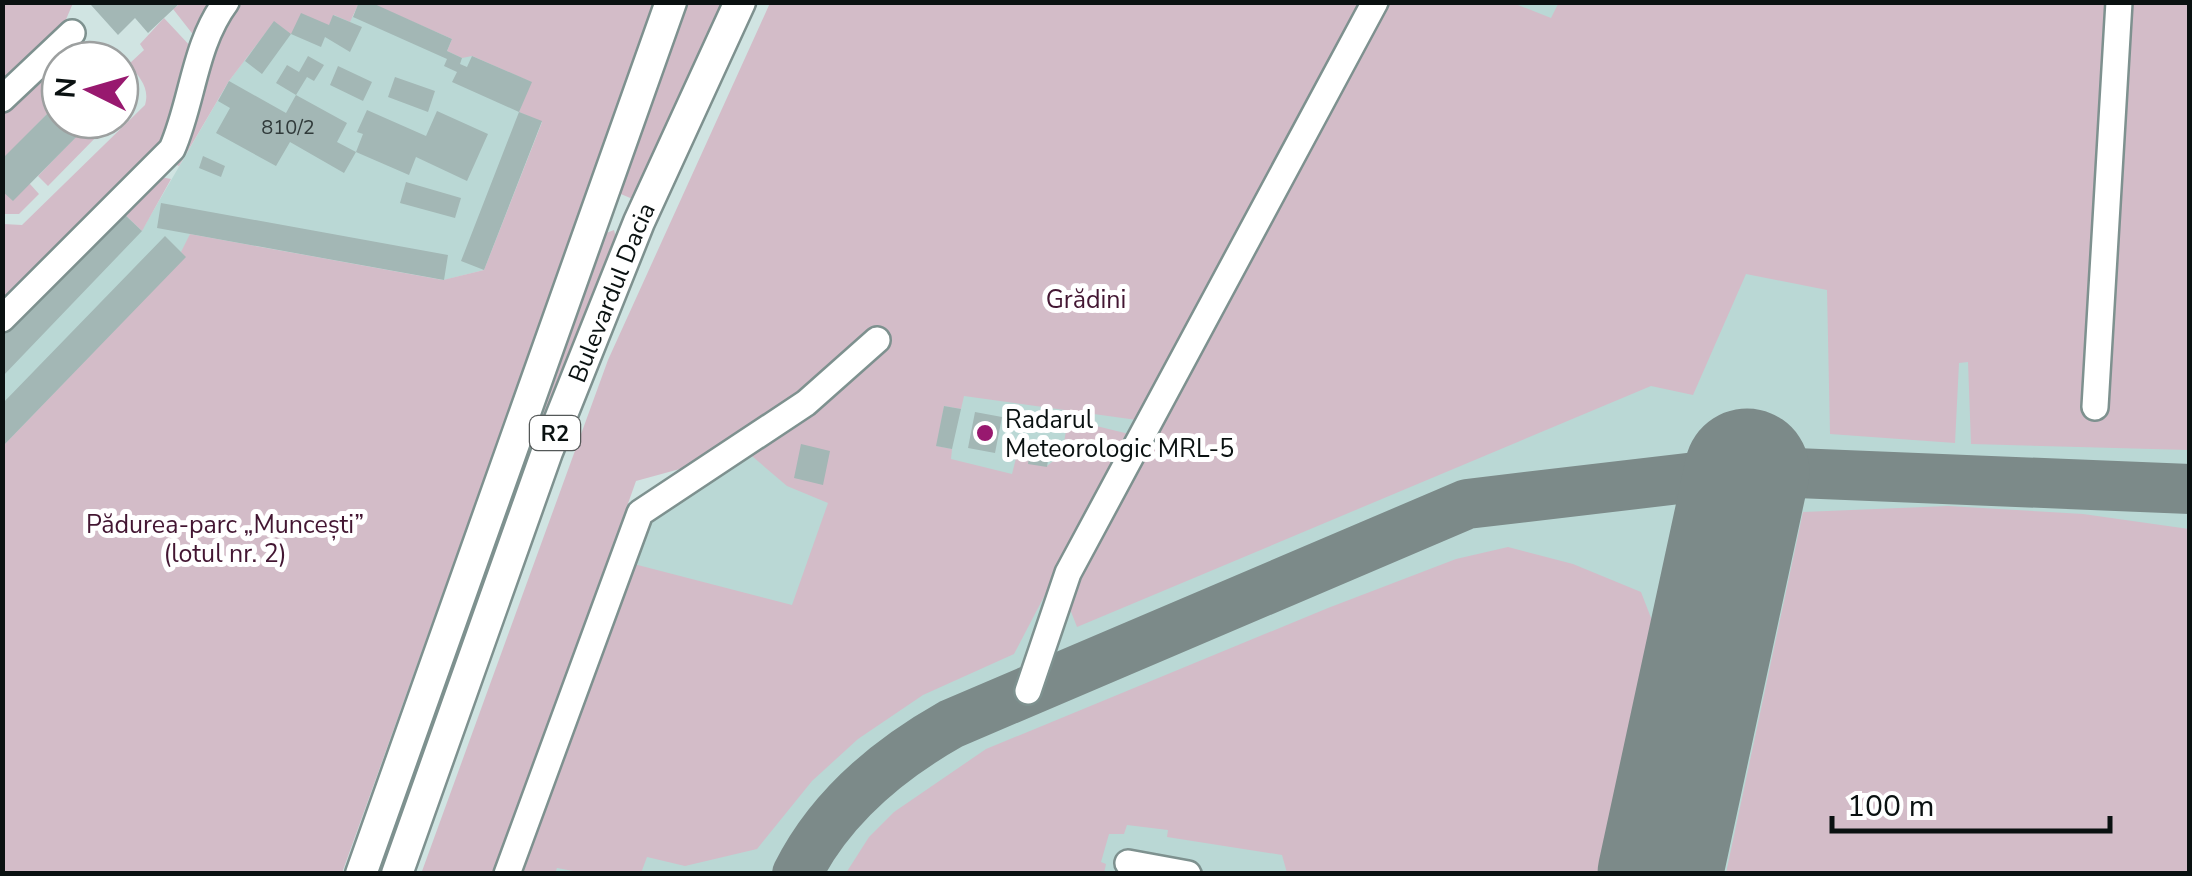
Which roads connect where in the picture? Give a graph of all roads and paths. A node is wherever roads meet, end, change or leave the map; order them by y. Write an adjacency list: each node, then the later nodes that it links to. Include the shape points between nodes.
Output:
1 (226, 2): 10 (lane, via 204,38 187,116 172,150)
2 (670, 2): 8 (main road, Bulevardul Dacia / R2)
3 (740, 2): 9 (main road, Bulevardul Dacia / R2)
4 (1375, 2): 13 (lane, via 1068,573)
5 (2119, 2): 12 (lane)
6 (72, 32): 7 (lane)
7 (2, 100)
8 (600, 206): 9 (main road); 15 (main road, Bulevardul Dacia / R2)
9 (639, 222): 16 (main road, Bulevardul Dacia / R2, via 547,452)
10 (2, 319)
11 (876, 340): 17 (lane, via 806,403 640,512)
12 (2094, 408)
13 (1028, 691)
14 (1128, 863): 18 (lane)
15 (362, 874)
16 (397, 874)
17 (508, 874)
18 (1188, 874)

